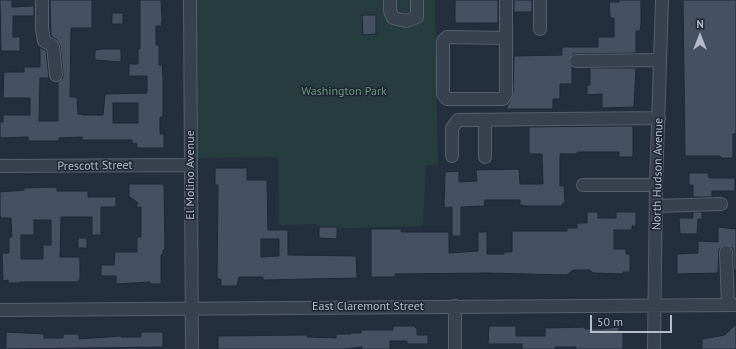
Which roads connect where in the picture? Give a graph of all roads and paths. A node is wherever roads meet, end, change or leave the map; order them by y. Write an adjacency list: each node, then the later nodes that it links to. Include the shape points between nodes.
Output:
1 (42, 0): 12 (street, via 44,41 53,46)
2 (190, 0): 17 (street, El Molino Avenue)
3 (390, 0): 4 (street, via 393,18 406,21 417,17)
4 (417, 0)
5 (506, 0): 9 (street)
6 (540, 0): 8 (street)
7 (662, 0): 10 (street, North Hudson Avenue)
8 (540, 28)
9 (506, 38): 9 (street, via 506,94 503,99 447,98 443,94 443,41 447,37)
10 (660, 60): 11 (street); 13 (street, North Hudson Avenue)
11 (576, 61)
12 (56, 75)
13 (659, 118): 14 (street); 20 (street, North Hudson Avenue)
14 (485, 120): 15 (street, via 458,120 452,128); 16 (street)
15 (452, 156)
16 (485, 157)
17 (190, 165): 18 (street, Prescott Street); 27 (street, El Molino Avenue)
18 (0, 166)
19 (583, 185): 20 (street)
20 (656, 185): 22 (street, North Hudson Avenue)
21 (721, 204): 22 (street)
22 (656, 206): 26 (street, North Hudson Avenue)
23 (726, 252): 24 (street)
24 (732, 305): 26 (street, East Claremont Street)
25 (455, 306): 26 (street, East Claremont Street); 27 (street, East Claremont Street); 30 (street)
26 (655, 306): 31 (street, North Hudson Avenue)
27 (192, 308): 28 (street, East Claremont Street); 29 (street, El Molino Avenue)
28 (0, 310)
29 (192, 349)
30 (455, 349)
31 (654, 349)

